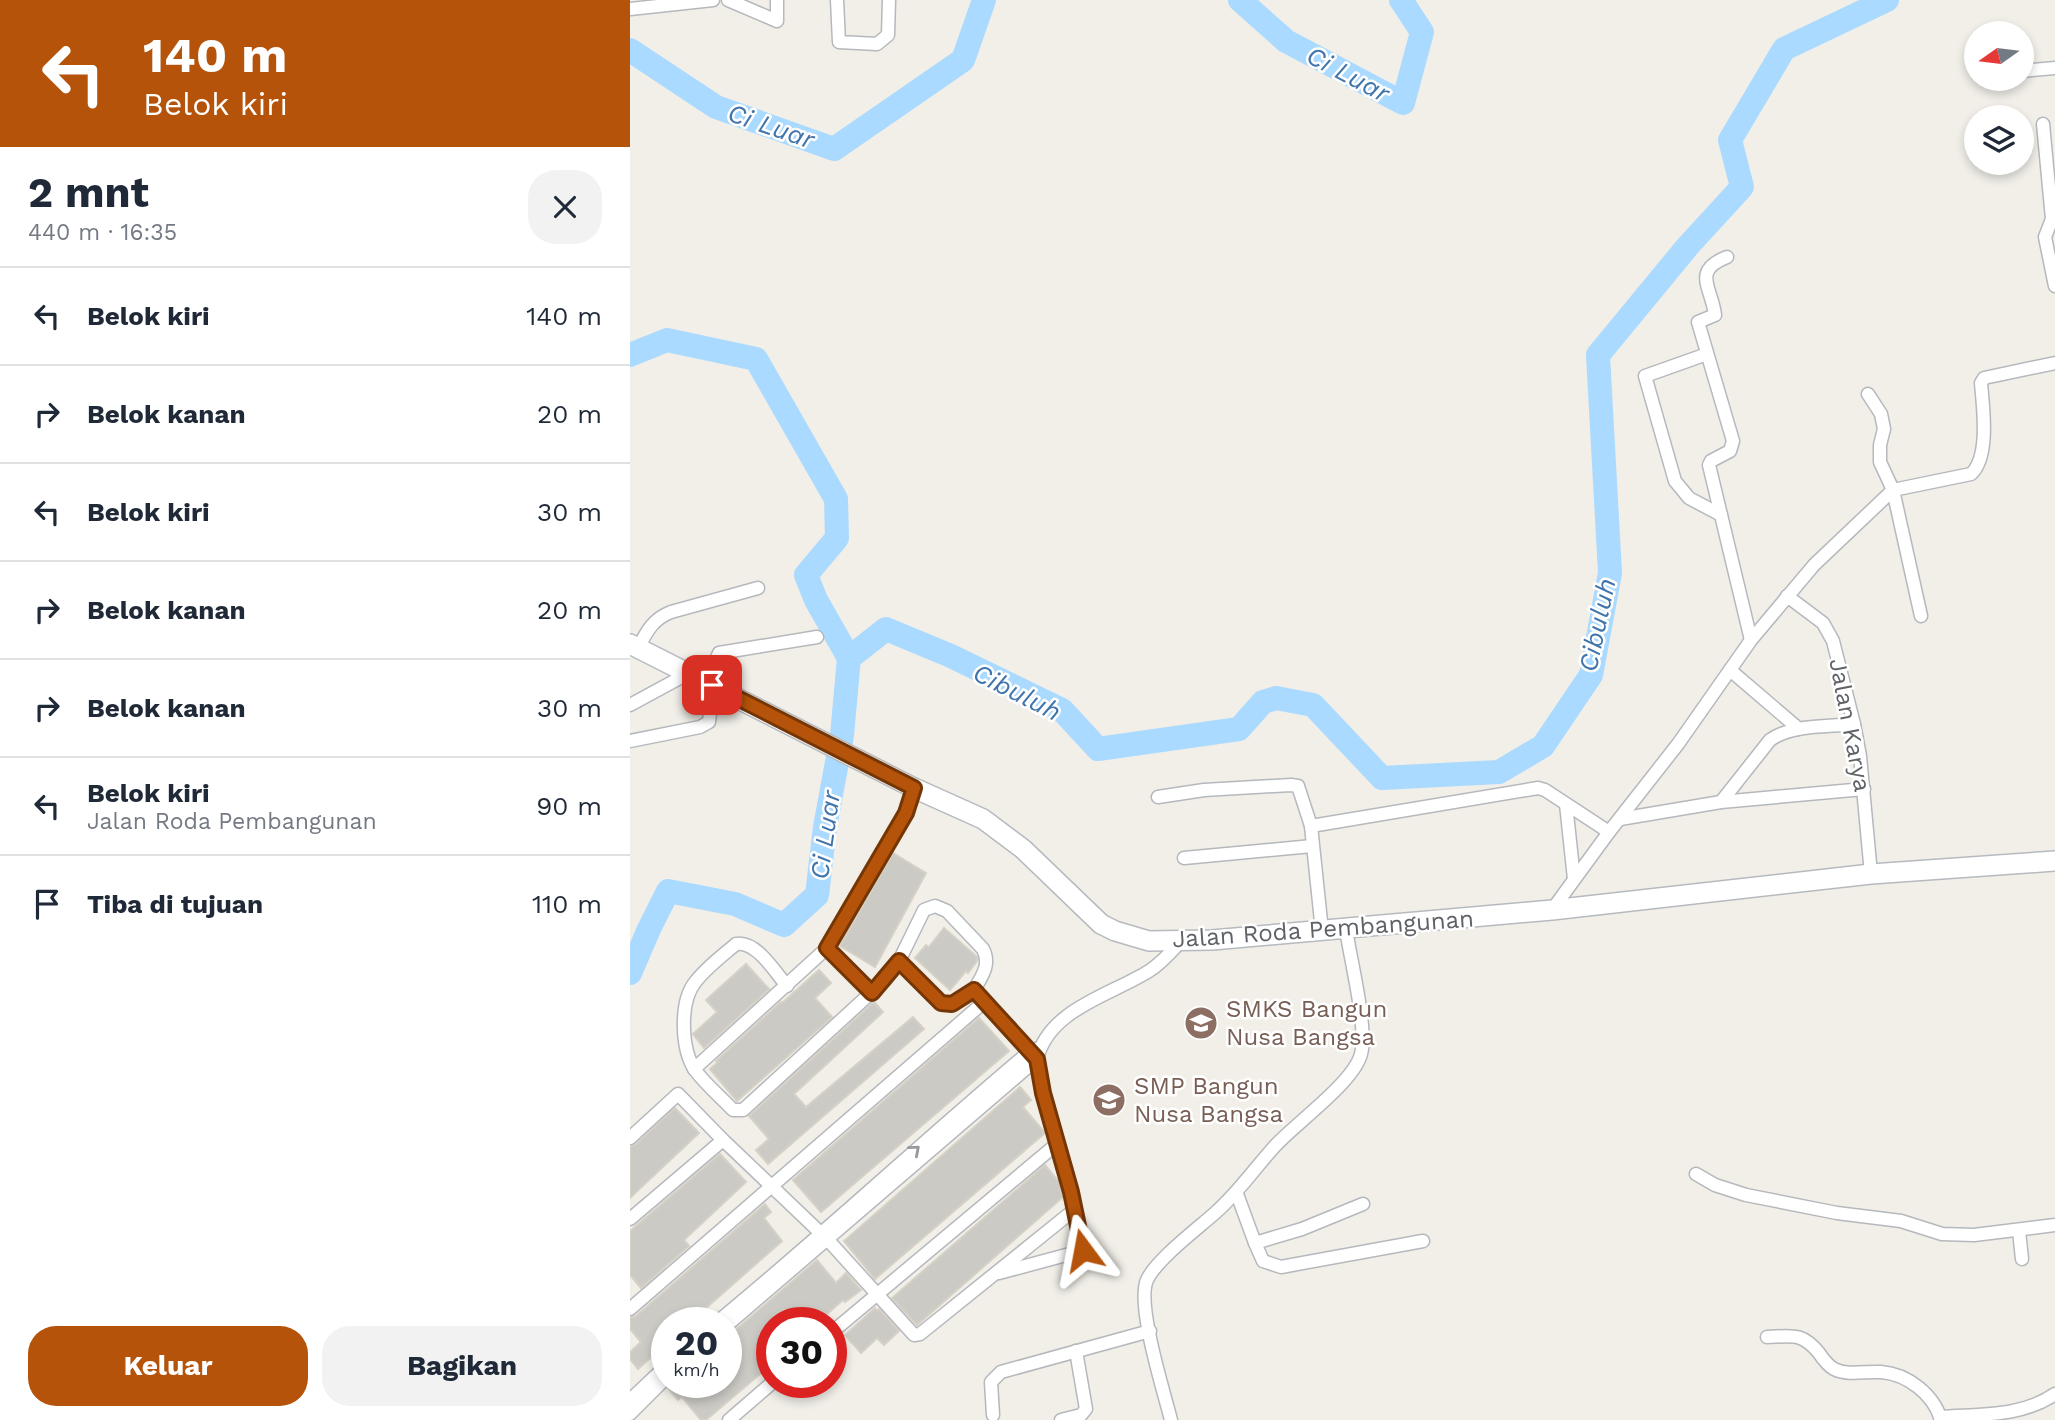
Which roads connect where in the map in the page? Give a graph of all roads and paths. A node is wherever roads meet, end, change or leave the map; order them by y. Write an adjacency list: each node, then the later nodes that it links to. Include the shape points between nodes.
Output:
1 (713, 0): 6 (street)
2 (729, 0): 3 (street, via 778,21)
3 (777, 0)
4 (837, 0): 5 (street, via 839,42 877,44 888,35)
5 (889, 0)
6 (675, 2): 7 (street)
7 (630, 9)
8 (2055, 68): 9 (street)
9 (2034, 70)
10 (2043, 124): 12 (street, via 2052,219 2045,237)
11 (1727, 257): 13 (street, via 1706,272 1715,315 1698,322)
12 (2055, 286)
13 (1707, 354): 17 (street, via 1733,441 1730,451 1709,465); 17 (street, via 1645,376 1675,481 1689,498)
14 (2055, 363): 16 (street, via 1984,378 1985,430 1976,469 1970,474)
15 (1868, 394): 16 (street, via 1881,414 1880,462)
16 (1893, 490): 19 (street); 20 (street)
17 (1721, 515): 22 (street)
18 (758, 588): 23 (street, via 658,617)
19 (1787, 596): 22 (street); 28 (street, Jalan Karya, via 1828,630)
20 (1921, 616)
21 (817, 637): 26 (street, via 719,653)
22 (1751, 640): 24 (street)
23 (634, 646): 25 (street, Jalan Roda Pembangunan)
24 (1730, 670): 29 (street); 36 (street)
25 (689, 673): 26 (street, Jalan Roda Pembangunan); 27 (street)
26 (712, 685): 30 (street, via 710,718 705,725); 31 (street, Jalan Roda Pembangunan)
27 (630, 705)
28 (1854, 724): 29 (street); 32 (street, Jalan Karya)
29 (1799, 729): 34 (street, via 1770,740)
30 (630, 741)
31 (914, 788): 47 (street, Jalan Roda Pembangunan, via 999,831 1101,923 1149,941); 48 (street, via 906,813)
32 (1864, 789): 34 (street); 42 (street, Jalan Karya)
33 (1158, 797): 37 (street, via 1295,785)
34 (1721, 802): 36 (street)
35 (1566, 804): 37 (street, via 1538,788); 38 (street); 43 (street)
36 (1620, 819): 38 (street)
37 (1311, 825): 39 (street)
38 (1609, 832): 43 (street)
39 (1312, 846): 40 (street); 46 (street)
40 (1184, 858)
41 (2055, 861): 42 (street, Jalan Roda Pembangunan)
42 (1871, 874): 44 (street, Jalan Roda Pembangunan)
43 (1574, 879): 44 (street)
44 (1552, 910): 45 (street, Jalan Roda Pembangunan)
45 (1346, 929): 46 (street, Jalan Roda Pembangunan); 61 (street, via 1363,1037 1361,1057 1348,1076 1273,1148)
46 (1322, 931): 47 (street, Jalan Roda Pembangunan)
47 (1181, 942): 54 (street, via 1150,970 1082,1005 1054,1028)
48 (827, 948): 50 (street); 52 (street)
49 (899, 961): 51 (street, via 941,1003 952,1004); 51 (street, via 924,910 940,907 986,956 986,967); 52 (street)
50 (787, 986): 55 (street); 55 (street, via 747,943 736,944 689,993 683,1023)
51 (974, 990): 53 (street)
52 (872, 993): 55 (street, via 743,1110 733,1110)
53 (984, 1002): 54 (street); 60 (street)
54 (1036, 1053): 58 (street); 67 (street)
55 (694, 1069)
56 (630, 1138): 57 (street, via 678,1094)
57 (723, 1140): 60 (street); 64 (street)
58 (1058, 1143): 63 (street); 72 (street)
59 (1696, 1174): 66 (street, via 1746,1195 1901,1221 1942,1234)
60 (771, 1186): 67 (street); 74 (street)
61 (1237, 1194): 69 (street); 77 (street, via 1147,1280 1144,1297)
62 (1363, 1204): 69 (street)
63 (1074, 1210): 71 (street); 71 (street, via 1083,1247 1080,1251)
64 (630, 1219)
65 (2055, 1226): 66 (street)
66 (2019, 1231): 70 (street)
67 (824, 1236): 72 (street); 73 (street); 75 (street)
68 (1423, 1241): 69 (street, via 1281,1267 1266,1264)
69 (1255, 1243)
70 (2022, 1259)
71 (995, 1275): 72 (street, via 917,1336)
72 (876, 1295): 76 (street)
73 (735, 1307)
74 (630, 1309)
75 (742, 1311)
76 (847, 1319)
77 (1150, 1331): 79 (street); 92 (street)
78 (1766, 1337): 89 (street, via 1805,1339 1836,1370 1904,1378 1930,1399)
79 (1076, 1352): 88 (street, via 995,1376 989,1389); 91 (street, via 1086,1409 1081,1415)
80 (630, 1380): 83 (street)
81 (651, 1384): 83 (street)
82 (651, 1388): 83 (street)
83 (643, 1394): 86 (street); 87 (street)
84 (2055, 1394): 89 (street, via 2024,1409)
85 (756, 1397): 90 (street)
86 (630, 1400)
87 (630, 1414)
88 (993, 1415)
89 (1940, 1419)
90 (729, 1420)
91 (1060, 1420)
92 (1171, 1420)

